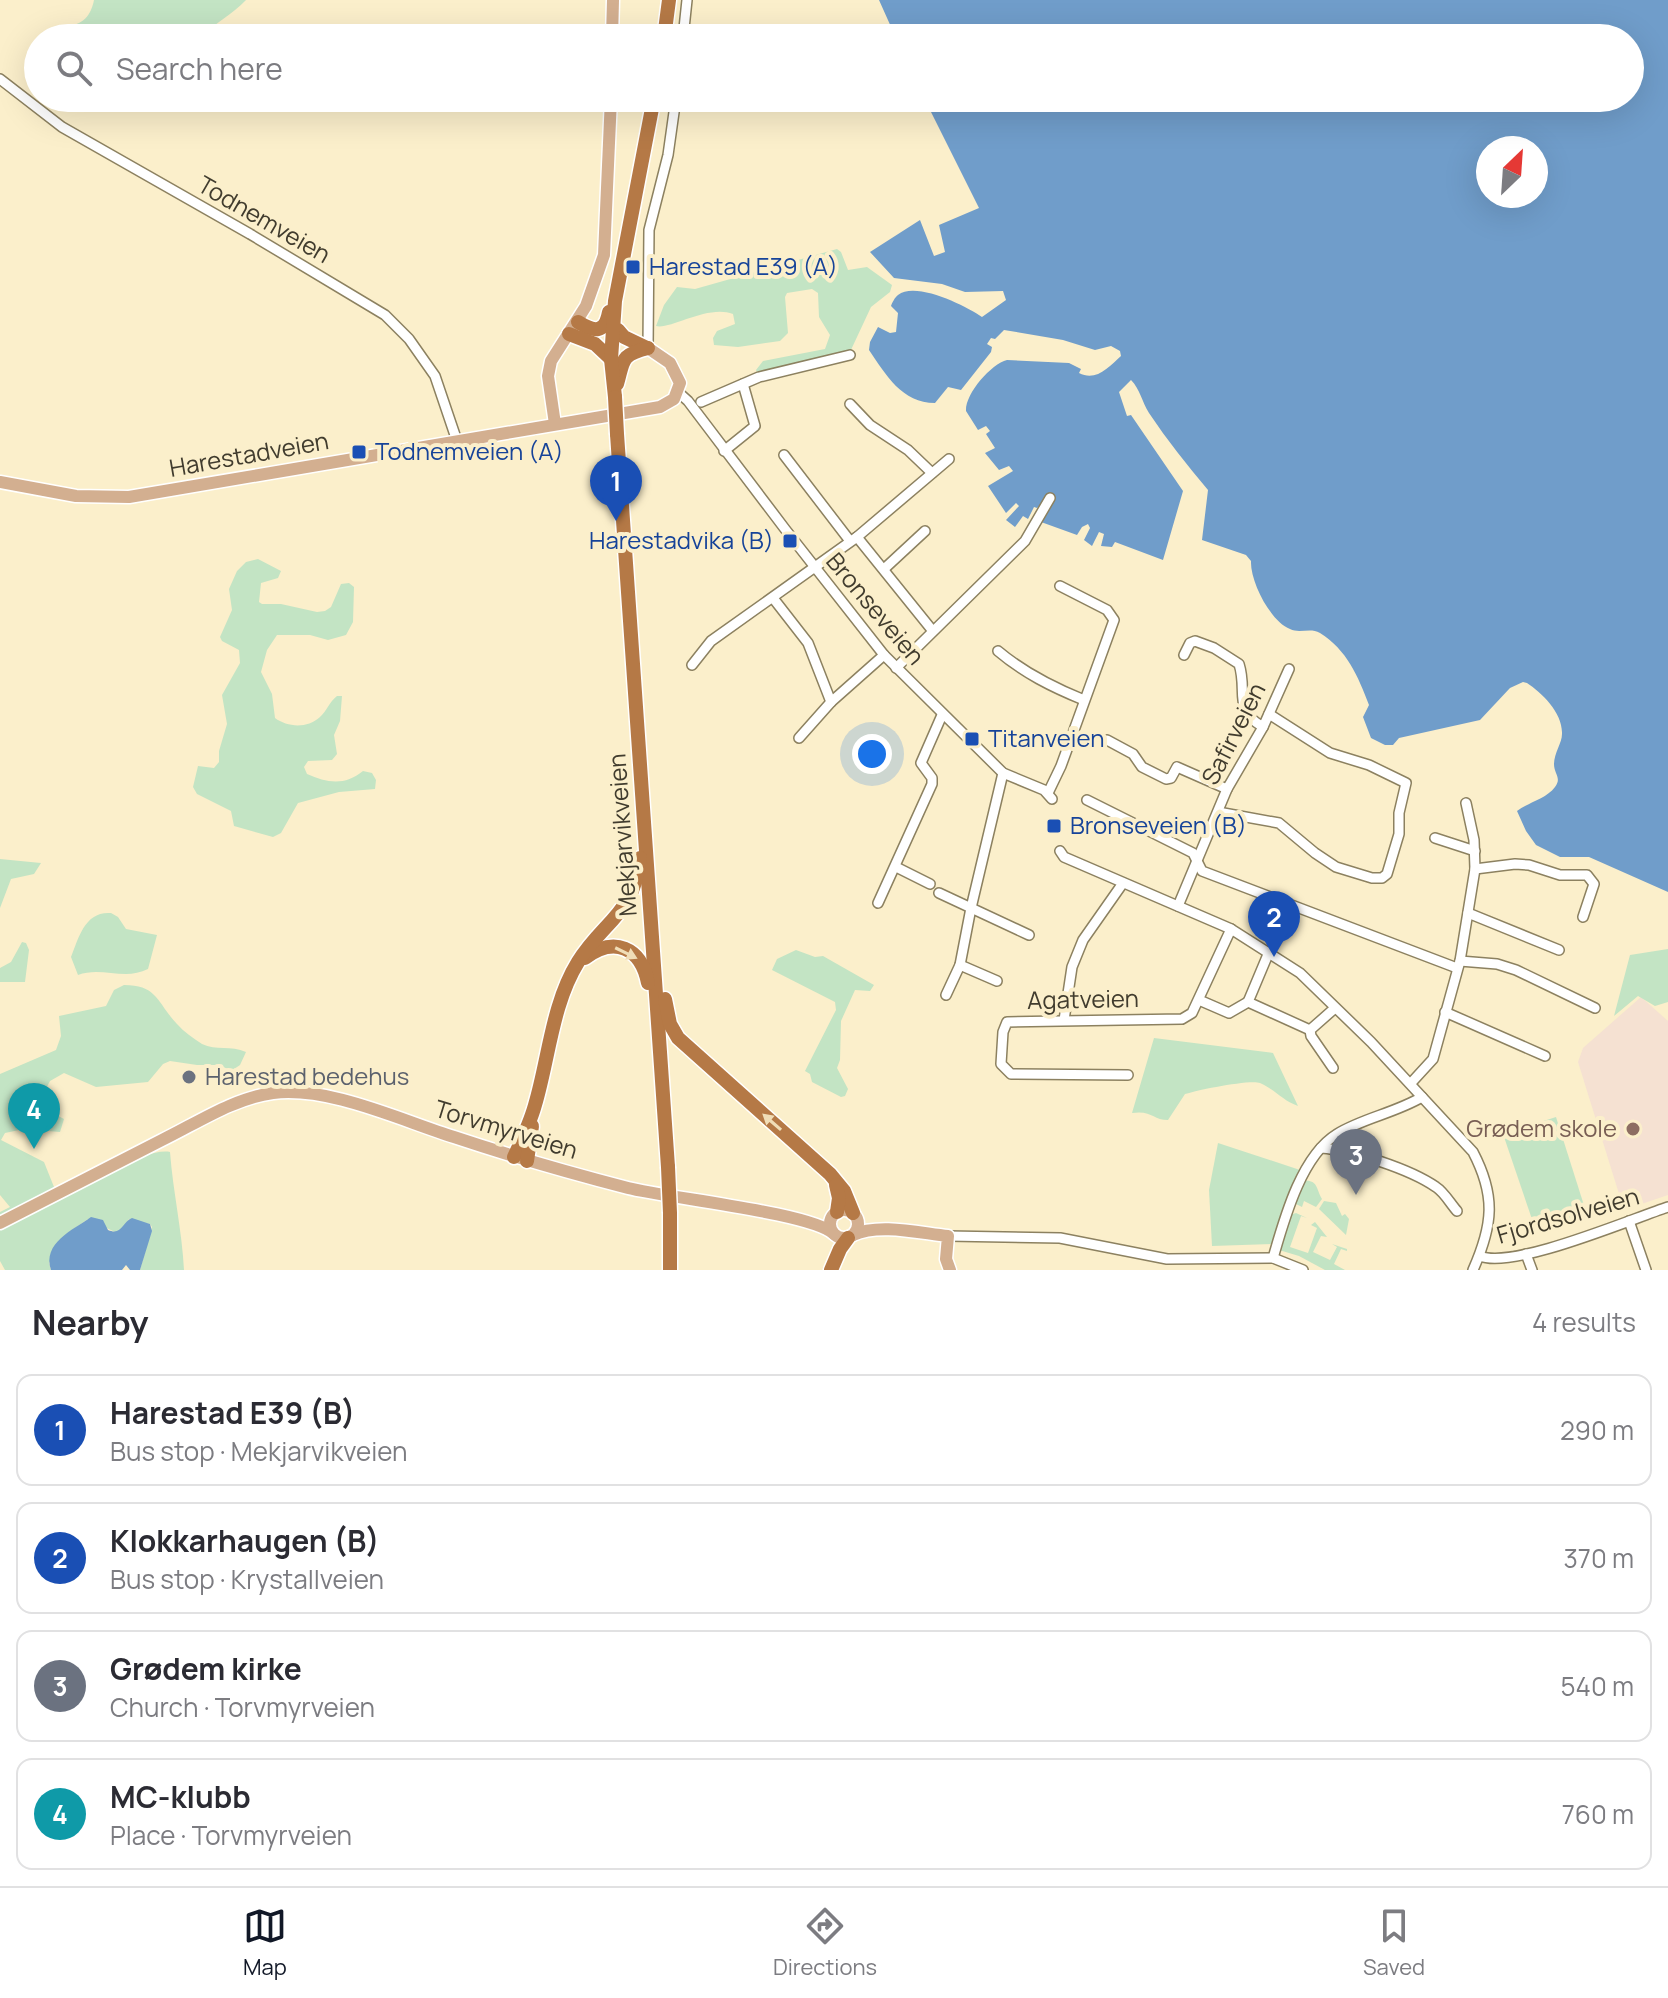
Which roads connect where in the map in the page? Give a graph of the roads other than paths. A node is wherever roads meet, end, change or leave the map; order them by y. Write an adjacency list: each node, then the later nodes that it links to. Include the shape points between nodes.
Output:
1 (613, 0): 4 (main road)
2 (669, 0): 5 (highway)
3 (687, 0): 6 (street)
4 (612, 24)
5 (666, 24)
6 (684, 24)
7 (0, 79): 8 (street, Todnemveien)
8 (24, 98)
9 (43, 112): 26 (street, Todnemveien, via 385,315 435,376)
10 (610, 112): 15 (main road, via 604,255)
11 (652, 112): 13 (highway)
12 (674, 112): 17 (street, via 649,230)
13 (640, 178): 14 (highway); 16 (highway)
14 (615, 301): 15 (highway, via 600,330); 16 (highway)
15 (573, 328): 19 (highway); 25 (main road, via 551,361 548,376)
16 (615, 331): 17 (highway); 19 (highway, Mekjarvikveien); 21 (highway, Mekjarvikveien)
17 (648, 348): 21 (highway, via 623,360); 22 (main road, via 674,368 680,383)
18 (850, 355): 20 (street)
19 (611, 359): 21 (highway, Mekjarvikveien)
20 (743, 384): 23 (street); 27 (street, via 755,426)
21 (616, 393): 58 (highway, Mekjarvikveien, bridge)
22 (676, 396): 25 (main road, Harestadveien, via 660,407); 27 (street, Bronseveien)
23 (701, 402)
24 (850, 404): 30 (street)
25 (555, 424): 26 (main road, Harestadveien)
26 (457, 441): 31 (main road, Harestadveien, via 129,497 76,496)
27 (724, 451): 35 (street, Bronseveien)
28 (784, 455): 34 (street)
29 (949, 459): 30 (street)
30 (932, 473): 34 (street)
31 (0, 482)
32 (1050, 498): 39 (street, via 1025,541)
33 (925, 531): 36 (street)
34 (854, 539): 35 (street); 36 (street)
35 (815, 569): 38 (street); 41 (street, Bronseveien)
36 (884, 569): 39 (street)
37 (1060, 586): 46 (street, Bronseveien, via 1107,610 1114,620)
38 (773, 598): 43 (street, via 711,641); 47 (street, via 808,643)
39 (932, 630): 44 (street)
40 (998, 651): 46 (street, via 1048,686)
41 (884, 655): 44 (street, Bronseveien); 47 (street)
42 (1184, 655): 50 (street, via 1195,641 1239,664 1243,708)
43 (692, 665)
44 (896, 668): 49 (street, Bronseveien)
45 (1289, 669): 48 (street, Safirveien)
46 (1084, 700): 53 (street, Bronseveien, via 1050,796)
47 (831, 702): 51 (street)
48 (1269, 714): 50 (street, Safirveien); 57 (street, via 1330,753 1406,783 1387,874 1372,878 1336,867 1279,823)
49 (942, 715): 53 (street, Bronseveien); 63 (street, via 921,763 932,784)
50 (1263, 727): 54 (street, Safirveien)
51 (799, 738)
52 (1107, 740): 54 (street, via 1166,779 1177,767)
53 (1003, 773): 70 (street)
54 (1227, 789): 57 (street, Safirveien)
55 (1087, 800): 62 (street, via 1193,853)
56 (1466, 803): 61 (street)
57 (1218, 812): 62 (street, Safirveien)
58 (644, 822): 79 (highway, via 632,893); 80 (highway, Mekjarvikveien)
59 (1435, 838): 61 (street)
60 (1060, 851): 65 (street)
61 (1475, 851): 64 (street)
62 (1197, 861): 69 (street, Safirveien); 77 (street, via 1202,871 1274,900)
63 (896, 867): 66 (street); 68 (street)
64 (1475, 869): 71 (street); 72 (street, via 1515,864 1560,875 1587,875 1594,889)
65 (1123, 883): 69 (street); 89 (street, via 1083,940 1072,967)
66 (930, 884)
67 (939, 893): 70 (street)
68 (878, 903)
69 (1178, 906): 73 (street)
70 (971, 908): 74 (street); 78 (street)
71 (1468, 913): 75 (street); 77 (street)
72 (1583, 917)
73 (1231, 929): 76 (street); 83 (street)
74 (1029, 935)
75 (1559, 950)
76 (1269, 952): 84 (street); 86 (street, via 1300,973)
77 (1458, 964): 87 (street, via 1497,964 1516,970); 88 (street)
78 (960, 965): 81 (street); 82 (street)
79 (573, 970): 85 (highway, one-way to 85, via 602,948 625,949 643,964); 97 (highway)
80 (654, 977): 85 (highway, Mekjarvikveien); 98 (highway, one-way to 80, via 685,1045 670,1024)
81 (997, 981)
82 (946, 995)
83 (1199, 1000): 84 (street, via 1229,1013); 89 (street, Agatveien, via 1182,1019)
84 (1248, 1002): 90 (street)
85 (656, 1003): 112 (highway, Mekjarvikveien, bridge)
86 (1335, 1008): 90 (street); 94 (street)
87 (1595, 1008)
88 (1445, 1012): 91 (street); 94 (street, via 1433,1059)
89 (1064, 1020): 93 (street, Agatveien, via 1007,1022 1001,1064 1011,1074)
90 (1310, 1030): 92 (street)
91 (1545, 1056)
92 (1333, 1068)
93 (1128, 1075)
94 (1411, 1083): 95 (street)
95 (1422, 1097): 96 (street, via 1336,1134); 110 (street, via 1473,1152 1487,1185 1490,1216)
96 (1321, 1148): 99 (street, via 1385,1163 1437,1187); 111 (street, via 1302,1173)
97 (521, 1159): 103 (main road, Torvmyrveien, via 660,1195); 105 (main road, Torvmyrveien, via 331,1097 269,1093 226,1108)
98 (830, 1174): 101 (highway, via 838,1193); 102 (highway)
99 (1457, 1211)
100 (1666, 1211): 104 (street, Fjordsolveien)
101 (835, 1214): 102 (main road, via 845,1210); 103 (main road, Torvmyrveien); 107 (main road, via 830,1227)
102 (855, 1216): 106 (main road, Torvmyrveien); 107 (main road, via 858,1225)
103 (791, 1217): 107 (main road, Torvmyrveien)
104 (1629, 1221): 109 (street, Fjordsolveien); 118 (street)
105 (0, 1223)
106 (895, 1231): 107 (main road, Torvmyrveien); 108 (main road, Torvmyrveien)
107 (845, 1236): 113 (highway)
108 (948, 1236): 111 (street, Torvmyrveien, via 1060,1238 1167,1259); 114 (main road)
109 (1526, 1254): 110 (street, Fjordsolveien); 117 (street)
110 (1480, 1256): 116 (street)
111 (1273, 1258): 115 (street, Torvmyrveien)
112 (670, 1270)
113 (831, 1270)
114 (950, 1270)
115 (1303, 1270)
116 (1473, 1270)
117 (1532, 1270)
118 (1646, 1270)

